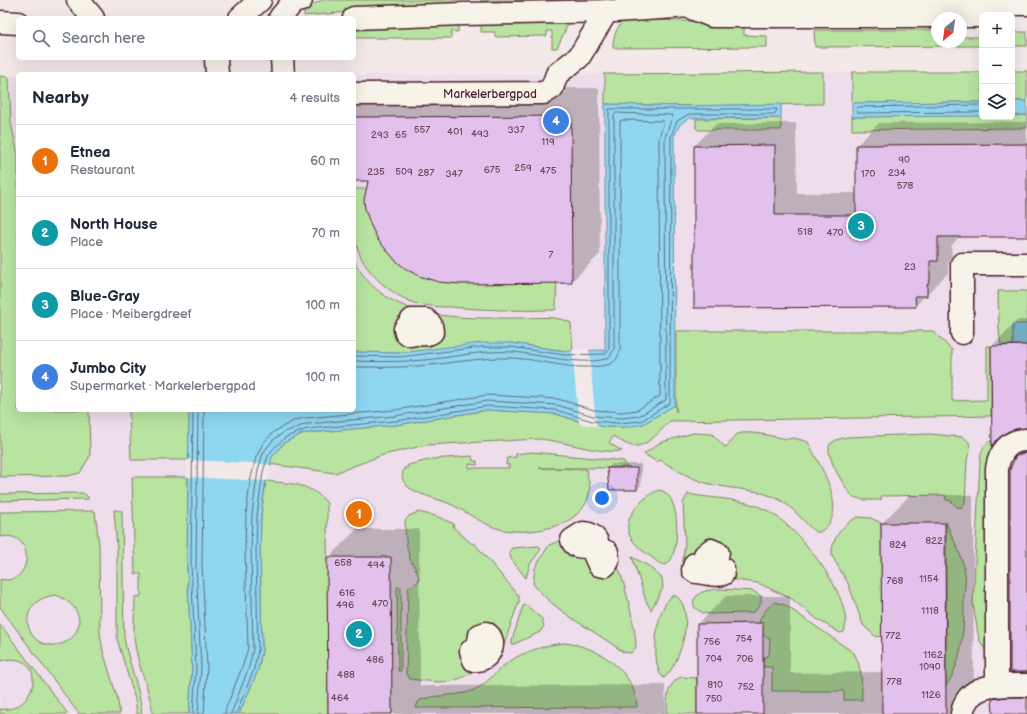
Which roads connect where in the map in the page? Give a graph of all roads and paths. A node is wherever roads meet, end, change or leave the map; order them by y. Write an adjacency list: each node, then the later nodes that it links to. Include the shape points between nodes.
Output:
1 (78, 0): 8 (main road)
2 (260, 0): 9 (main road)
3 (301, 0): 10 (main road, via 293,2)
4 (1027, 5): 5 (main road, via 766,1); 7 (main road)
5 (689, 7): 6 (main road); 11 (main road, via 712,16)
6 (607, 11): 12 (main road); 19 (main road, Markelerbergpad, via 579,57 557,74 552,88 544,93)
7 (1008, 12)
8 (91, 16)
9 (242, 16)
10 (282, 16)
11 (979, 16)
12 (356, 18)
13 (0, 22): 14 (main road)
14 (16, 23)
15 (216, 60): 17 (main road)
16 (282, 60): 18 (main road)
17 (216, 72)
18 (283, 72)
19 (356, 94)
20 (1027, 264): 21 (main road, via 962,264)
21 (962, 333)
22 (1027, 440): 23 (main road, via 1013,442 998,460)
23 (997, 684): 24 (main road); 25 (main road, via 978,689 966,702)
24 (1027, 684)
25 (962, 714)

